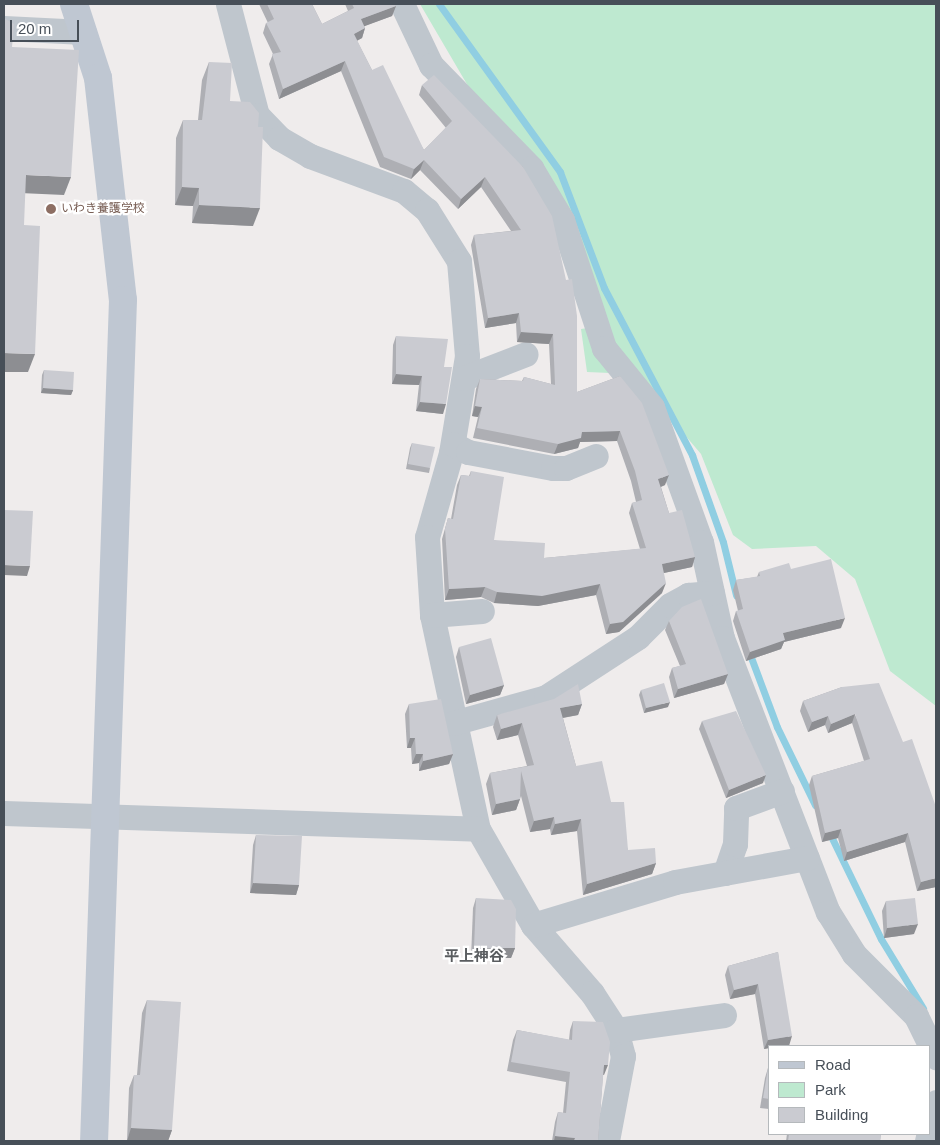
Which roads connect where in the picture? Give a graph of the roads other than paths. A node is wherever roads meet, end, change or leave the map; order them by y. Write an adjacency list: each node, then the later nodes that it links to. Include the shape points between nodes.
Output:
1 (74, 4): 5 (street)
2 (228, 4): 7 (street, via 257,115 279,138 310,156 404,191 446,235 459,261 466,300)
3 (402, 4): 10 (street, via 431,66 531,168 552,201 574,253 604,348 652,407 701,542)
4 (4, 28): 5 (street)
5 (84, 32): 16 (street, via 98,78 122,300)
6 (526, 354): 7 (street)
7 (464, 378): 8 (street)
8 (453, 444): 9 (street, via 468,452 553,468 566,468); 12 (street, via 428,537)
9 (596, 456)
10 (712, 593): 13 (street, via 688,595 670,604 638,638 546,697); 14 (street, via 722,638)
11 (482, 610): 12 (street)
12 (432, 615): 13 (street)
13 (453, 723): 17 (street)
14 (782, 791): 18 (street); 19 (street, via 736,808 735,844)
15 (4, 813): 16 (street)
16 (105, 817): 17 (street); 26 (street)
17 (478, 829): 20 (street)
18 (807, 858): 19 (street); 23 (street, via 838,932 872,975 916,1016)
19 (725, 873): 20 (street, via 675,882)
20 (533, 925): 22 (street, via 592,993)
21 (724, 1015): 22 (street)
22 (616, 1030): 27 (street, via 623,1056)
23 (936, 1057)
24 (936, 1102): 25 (street)
25 (930, 1128)
26 (94, 1141)
27 (607, 1141)

